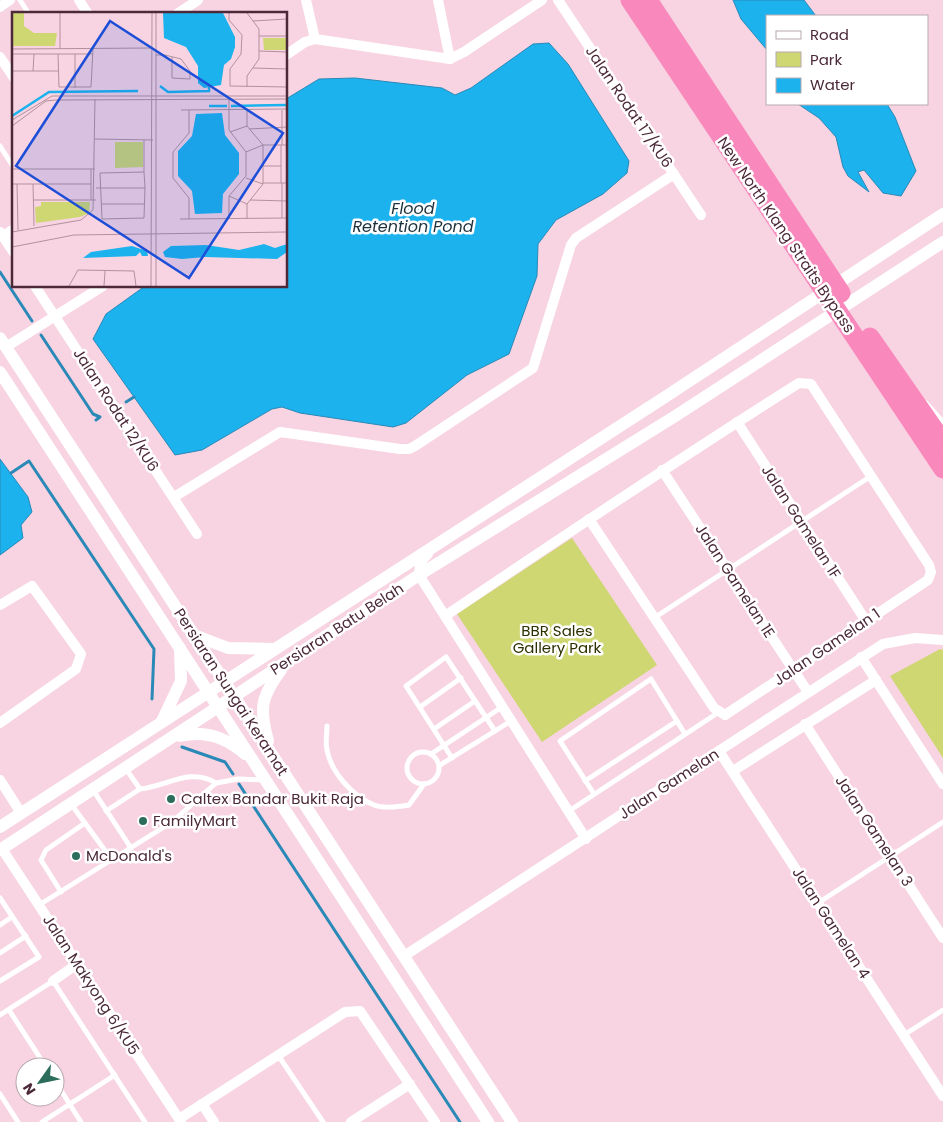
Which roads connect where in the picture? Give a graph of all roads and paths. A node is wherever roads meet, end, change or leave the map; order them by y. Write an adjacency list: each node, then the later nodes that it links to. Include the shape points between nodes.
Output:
1 (10, 0): 11 (street)
2 (20, 0): 12 (lane)
3 (79, 0): 13 (street)
4 (198, 0): 14 (street)
5 (306, 0): 15 (street)
6 (438, 0): 18 (street)
7 (542, 0): 18 (street)
8 (558, 0): 22 (street, Jalan Rodat 17/KU6)
9 (630, 0): 39 (highway, New North Klang Straits Bypass)
10 (648, 0): 31 (highway, New North Klang Straits Bypass)
11 (0, 7)
12 (28, 12)
13 (87, 12)
14 (180, 12)
15 (315, 39): 16 (street); 18 (street)
16 (288, 54)
17 (0, 57): 19 (street)
18 (450, 59)
19 (12, 75)
20 (0, 146): 21 (lane)
21 (12, 165)
22 (674, 174): 24 (street, Jalan Rodat 17/KU6); 42 (street, via 576,238 534,368 415,446 400,449 280,432)
23 (943, 214): 46 (street, Persiaran Batu Belah)
24 (701, 215)
25 (1, 234): 27 (street)
26 (943, 242): 48 (street, Persiaran Batu Belah, via 677,415)
27 (12, 250)
28 (36, 288): 30 (street, Jalan Rodat 12/KU6)
29 (100, 288): 30 (street)
30 (54, 316): 32 (street); 42 (street, Jalan Rodat 12/KU6)
31 (865, 330): 34 (lane); 38 (highway, New North Klang Straits Bypass)
32 (3, 342): 53 (street, Persiaran Sungai Keramat)
33 (0, 372): 55 (street, Persiaran Sungai Keramat)
34 (913, 387)
35 (919, 394): 37 (lane)
36 (737, 422): 40 (street); 41 (street, via 799,382 811,384); 44 (street, Jalan Gamelan 1F)
37 (943, 422)
38 (943, 442)
39 (943, 469)
40 (662, 470): 43 (street); 47 (street, Jalan Gamelan 1E)
41 (871, 476): 44 (lane); 52 (street, Jalan Gamelan 1, via 930,565 931,572 928,580)
42 (174, 497): 45 (street, Jalan Rodat 12/KU6)
43 (589, 519): 50 (street); 51 (street)
44 (801, 522): 47 (lane); 52 (street, Jalan Gamelan 1F)
45 (198, 534)
46 (440, 543): 48 (street, via 420,562); 56 (street, Persiaran Batu Belah)
47 (728, 570): 51 (lane); 59 (street, Jalan Gamelan 1E)
48 (419, 575): 50 (street); 58 (street, Persiaran Batu Belah)
49 (0, 605): 74 (street, via 32,586 81,654 76,669)
50 (445, 616): 69 (street)
51 (654, 618): 70 (street)
52 (866, 621): 59 (street, Jalan Gamelan 1)
53 (194, 635): 56 (street, via 228,648); 62 (street, Persiaran Sungai Keramat)
54 (943, 640): 57 (street, Jalan Gamelan, via 915,638 883,644)
55 (180, 648): 63 (street, Persiaran Sungai Keramat); 75 (street, via 181,681)
56 (275, 649): 62 (street, Persiaran Batu Belah)
57 (861, 657): 61 (street); 64 (street, Jalan Gamelan)
58 (287, 662): 65 (street, Persiaran Batu Belah); 84 (street, via 267,689 263,705 262,721)
59 (794, 670): 64 (street, Jalan Gamelan 1E); 70 (street, Jalan Gamelan 1, via 725,715)
60 (461, 678): 66 (lane); 68 (lane); 68 (lane, via 446,657 406,686)
61 (876, 680): 76 (street); 96 (street)
62 (225, 682): 63 (street, Persiaran Batu Belah); 65 (street, Persiaran Sungai Keramat)
63 (209, 692): 67 (street, Persiaran Sungai Keramat); 75 (street, Persiaran Batu Belah)
64 (808, 692): 83 (street, Jalan Gamelan)
65 (234, 696): 67 (street, Persiaran Batu Belah); 84 (street, Persiaran Sungai Keramat)
66 (475, 701): 71 (lane); 78 (lane)
67 (219, 707): 81 (street, Persiaran Batu Belah); 87 (street, Persiaran Sungai Keramat)
68 (420, 707): 78 (lane)
69 (502, 707): 71 (lane); 72 (street)
70 (719, 712): 80 (lane)
71 (486, 718): 79 (lane); 82 (lane)
72 (511, 721): 79 (lane); 102 (street)
73 (677, 721): 80 (lane); 93 (lane); 93 (lane, via 651,679 560,741)
74 (0, 723)
75 (160, 723): 103 (street, Persiaran Batu Belah)
76 (805, 724): 90 (street); 110 (street, Jalan Gamelan 3)
77 (327, 726): 95 (lane, via 326,749 331,762 351,790 374,805 390,808 409,805)
78 (434, 729): 82 (lane)
79 (495, 731): 86 (lane)
80 (685, 734): 99 (lane)
81 (170, 738): 87 (street, via 193,732 217,735 237,747); 89 (street, Persiaran Batu Belah)
82 (445, 745): 85 (lane); 86 (lane)
83 (719, 751): 90 (street, Jalan Gamelan 4); 107 (street, Jalan Gamelan)
84 (272, 753): 121 (street, Persiaran Sungai Keramat)
85 (432, 754): 88 (lane); 95 (lane, via 416,753 408,761 410,777)
86 (452, 758): 88 (lane)
87 (256, 765): 92 (street, Persiaran Sungai Keramat)
88 (440, 765): 95 (lane, via 434,780)
89 (125, 768): 97 (lane); 98 (street, Persiaran Batu Belah)
90 (733, 771): 114 (street, Jalan Gamelan 4)
91 (0, 780): 103 (street)
92 (266, 780): 94 (lane); 147 (street, Persiaran Sungai Keramat)
93 (585, 781): 99 (lane)
94 (216, 782): 97 (lane, via 196,775); 108 (lane, via 172,822)
95 (424, 784)
96 (943, 784)
97 (140, 788): 101 (lane)
98 (92, 789): 100 (street, Persiaran Batu Belah); 101 (lane)
99 (594, 794): 102 (lane)
100 (71, 803): 105 (lane); 109 (street, Persiaran Batu Belah)
101 (106, 811): 108 (lane)
102 (568, 811): 107 (street)
103 (21, 813): 106 (street, Persiaran Batu Belah)
104 (943, 822): 110 (lane)
105 (85, 823): 111 (lane); 112 (lane, via 46,850 41,860)
106 (0, 827)
107 (586, 839): 121 (street, Jalan Gamelan)
108 (131, 848): 111 (lane)
109 (1, 849): 115 (street, Jalan Makyong 6/KU5)
110 (890, 856): 114 (lane); 119 (street, Jalan Gamelan 3)
111 (112, 860): 112 (lane)
112 (61, 892): 115 (lane)
113 (0, 898): 116 (lane)
114 (818, 903): 128 (street, Jalan Gamelan 4)
115 (39, 905): 122 (street, Jalan Makyong 6/KU5)
116 (12, 917): 117 (lane); 118 (lane)
117 (0, 925)
118 (26, 936): 120 (lane); 124 (lane, via 39,957)
119 (943, 938)
120 (0, 952)
121 (404, 956): 148 (street, Persiaran Sungai Keramat)
122 (77, 964): 123 (street); 138 (street, Jalan Makyong 6/KU5)
123 (53, 981): 125 (lane); 131 (lane)
124 (0, 982)
125 (9, 1010): 127 (lane); 130 (lane)
126 (943, 1010): 128 (lane)
127 (1, 1013)
128 (904, 1035): 135 (street, Jalan Gamelan 4)
129 (278, 1055): 132 (street, via 345,1012 360,1010); 137 (street); 144 (lane)
130 (40, 1057)
131 (115, 1075): 136 (lane); 142 (lane)
132 (410, 1084): 145 (street); 146 (street)
133 (0, 1094): 139 (lane)
134 (65, 1096): 136 (lane)
135 (943, 1096)
136 (70, 1104): 140 (lane); 141 (lane)
137 (202, 1104): 138 (street); 143 (street)
138 (180, 1121)
139 (18, 1122)
140 (42, 1122)
141 (81, 1122)
142 (145, 1122)
143 (214, 1122)
144 (323, 1122)
145 (350, 1122)
146 (435, 1122)
147 (488, 1122)
148 (512, 1122)

